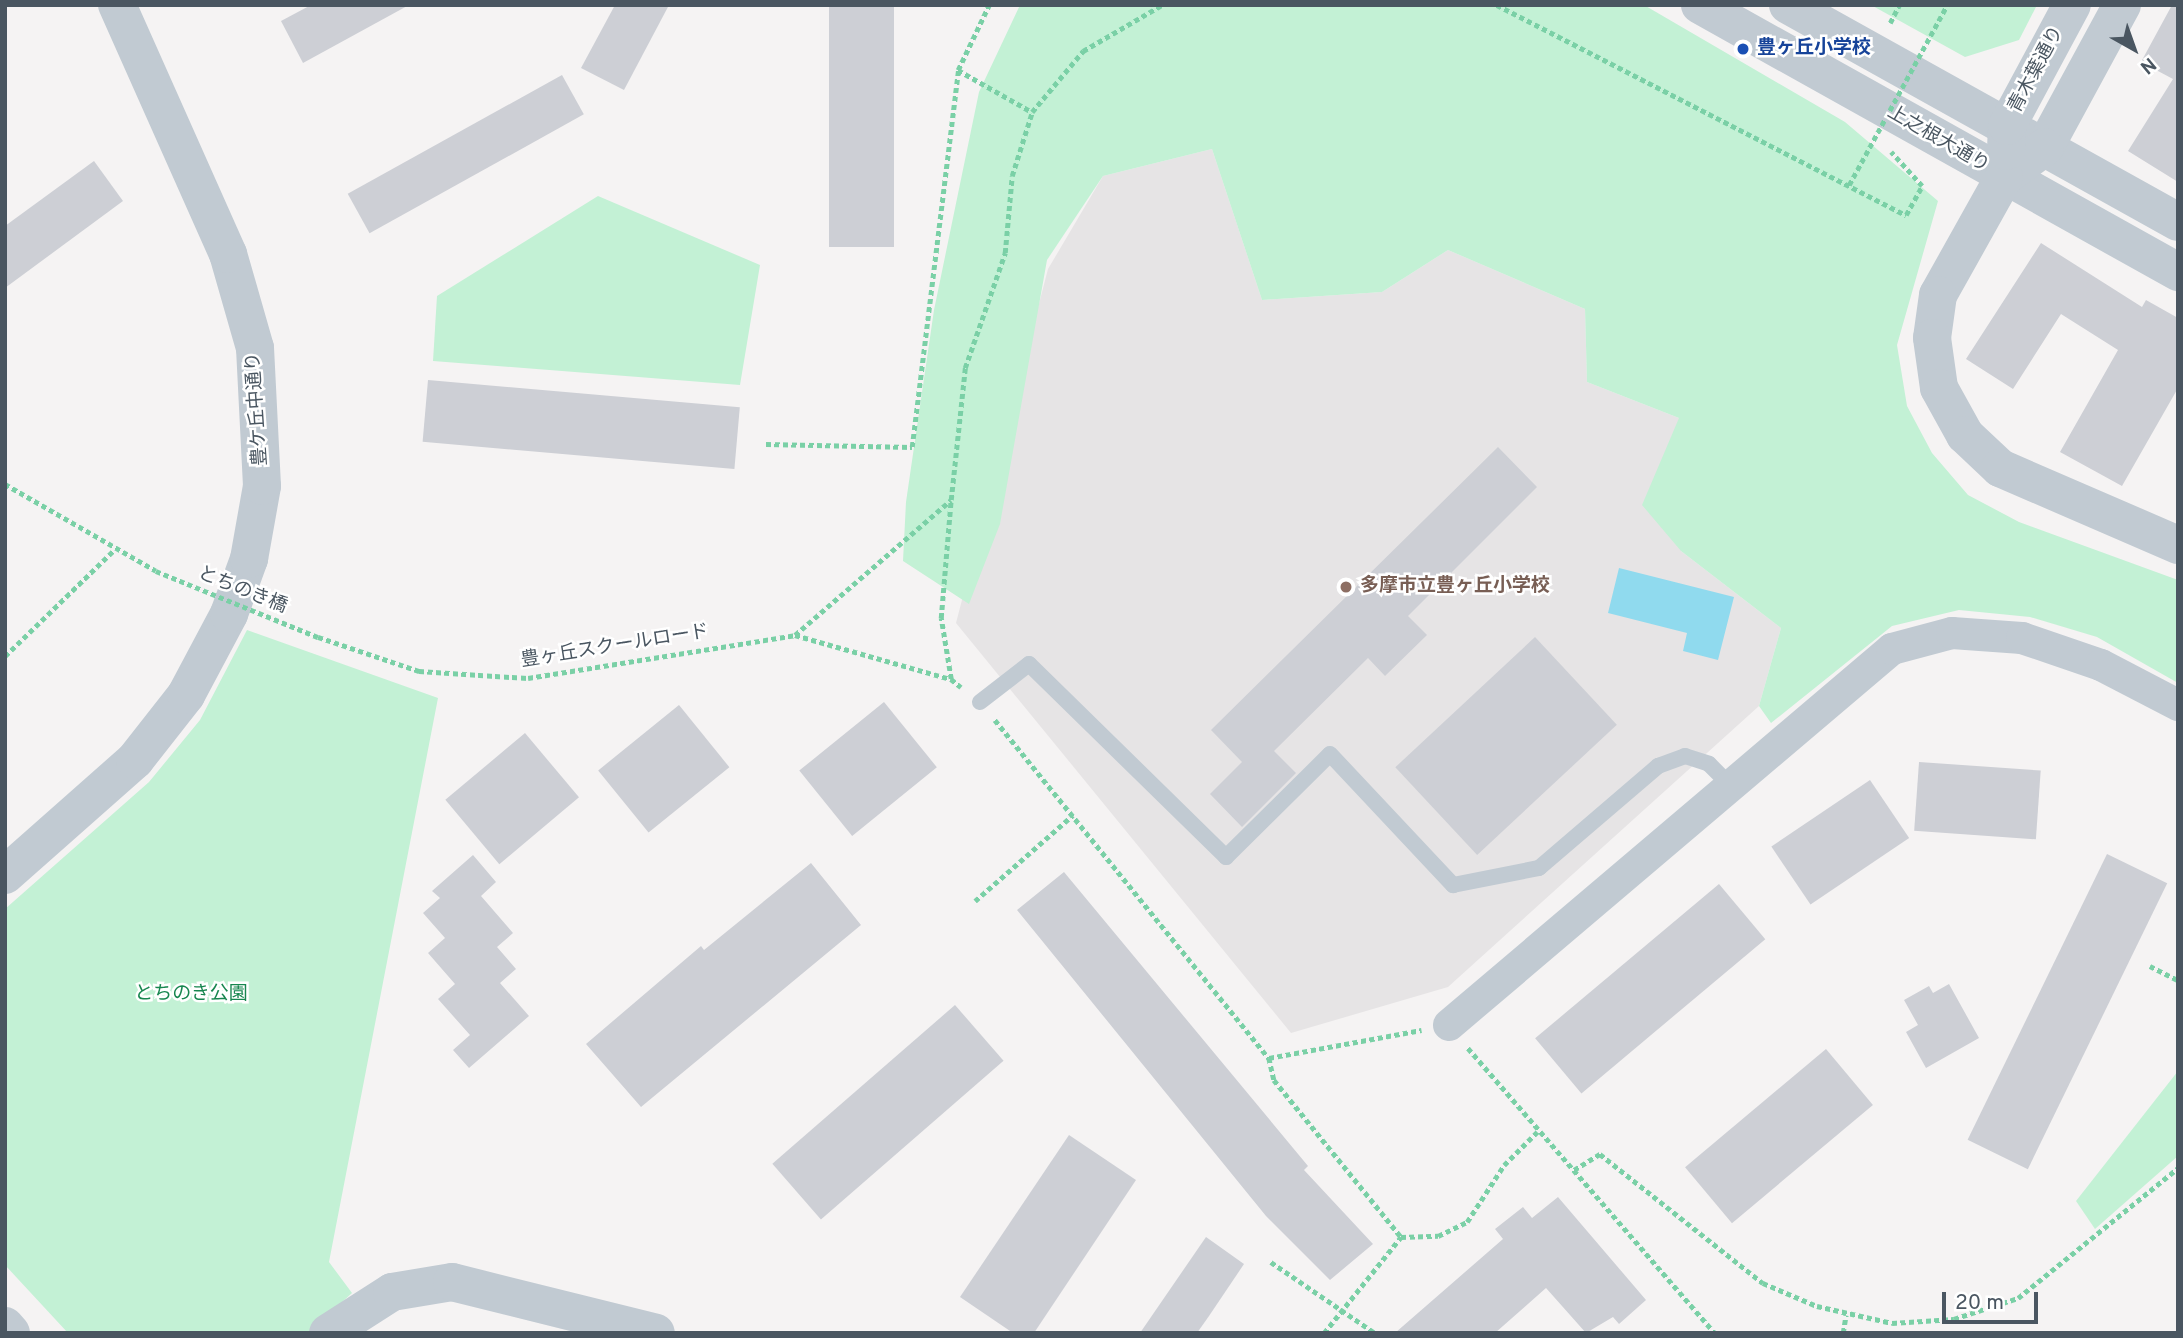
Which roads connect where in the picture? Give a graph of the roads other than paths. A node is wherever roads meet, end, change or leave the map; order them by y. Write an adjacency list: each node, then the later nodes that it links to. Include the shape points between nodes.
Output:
1 (117, 5): 15 (street, 豊ケ丘中通り, via 228,254 255,348 262,486 249,559 229,614 186,695 135,761)
2 (1700, 5): 8 (street, 上之根大通り)
3 (1788, 5): 6 (street)
4 (2072, 5): 6 (street, 青木葉通り)
5 (2122, 5): 7 (street)
6 (2007, 126): 7 (street); 8 (street, 青木葉通り)
7 (2045, 147): 8 (street); 9 (street)
8 (2004, 177): 10 (street, 上之根大通り); 11 (street, via 1938,295 1932,338 1939,388 1965,435 2000,468)
9 (2178, 222)
10 (2178, 272)
11 (2178, 545)
12 (980, 702): 14 (lane, via 1029,664 1226,857 1330,754 1453,885 1539,868 1658,766 1685,757 1709,764)
13 (2178, 705): 14 (street, via 2101,665 2022,638 1952,633 1892,649)
14 (1729, 784): 16 (street)
15 (5, 874)
16 (1448, 1026)
17 (5, 1326): 18 (street)
18 (11, 1333)
19 (328, 1333): 20 (street, via 392,1292 452,1282)
20 (656, 1333)

